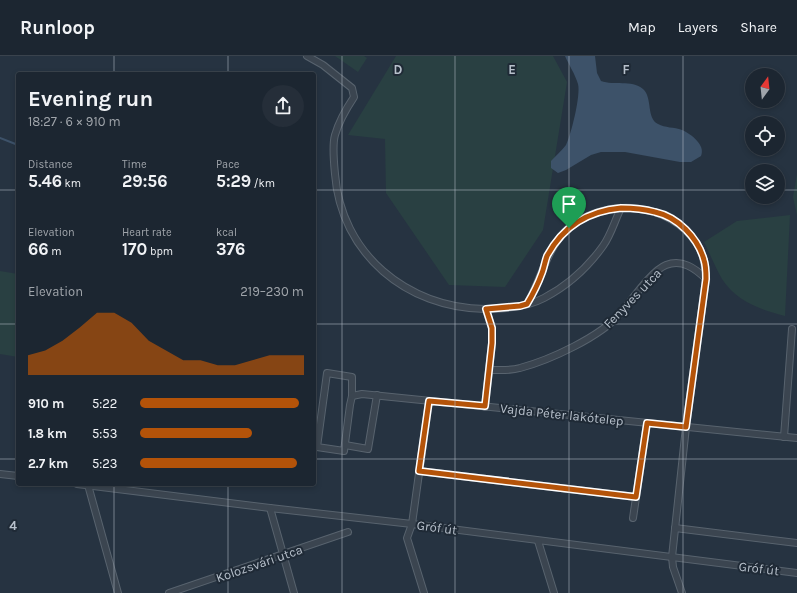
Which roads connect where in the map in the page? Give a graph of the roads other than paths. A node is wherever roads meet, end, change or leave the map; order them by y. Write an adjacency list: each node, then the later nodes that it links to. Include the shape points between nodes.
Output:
1 (307, 56): 5 (street, via 352,88 354,97 345,110 334,136 334,162 337,194 342,212 351,232 365,252 399,284 418,295 442,304)
2 (621, 208): 3 (street, via 656,212 688,230 698,244 704,261); 4 (street, via 604,245 588,265 544,298); 4 (street, via 606,209 584,217 569,228 547,257)
3 (706, 279): 7 (street, Fenyves utca, via 689,265 666,265 655,272 619,315 578,344 520,368); 13 (street)
4 (527, 304): 5 (street)
5 (486, 309): 7 (street, via 492,328)
6 (792, 329): 14 (street)
7 (490, 370): 11 (street)
8 (377, 395): 9 (street, Vajda Péter lakótelep); 10 (street, Vajda Péter lakótelep); 16 (street, via 368,449)
9 (352, 396): 16 (street); 16 (street, via 352,377 327,373 317,447 344,451)
10 (429, 401): 11 (street, Vajda Péter lakótelep); 17 (street)
11 (485, 406): 12 (street, Vajda Péter lakótelep)
12 (647, 423): 13 (street, Vajda Péter lakótelep); 22 (street)
13 (686, 427): 14 (street, Vajda Péter lakótelep); 26 (street)
14 (784, 437): 15 (street, Vajda Péter lakótelep)
15 (797, 438)
16 (345, 445)
17 (419, 471): 22 (street); 25 (street)
18 (0, 474): 19 (street)
19 (16, 476)
20 (88, 486): 33 (street)
21 (96, 486): 23 (street, Gróf út)
22 (636, 497): 24 (street)
23 (270, 508): 25 (street, Gróf út); 30 (street)
24 (633, 518)
25 (412, 524): 28 (street, Gróf út); 36 (street, via 407,538)
26 (675, 528): 29 (street); 31 (street)
27 (348, 532): 30 (street, Kolozsvári utca)
28 (538, 541): 31 (street, Gróf út); 37 (street)
29 (797, 543)
30 (283, 555): 34 (street, Kolozsvári utca); 35 (street)
31 (672, 557): 32 (street, Gróf út); 38 (street)
32 (797, 573)
33 (118, 593)
34 (169, 593)
35 (294, 593)
36 (424, 593)
37 (554, 593)
38 (682, 593)

